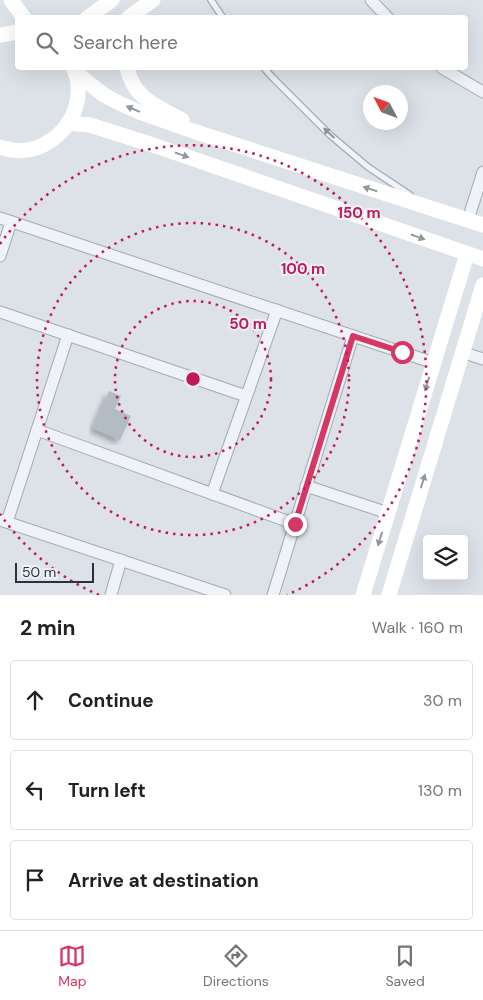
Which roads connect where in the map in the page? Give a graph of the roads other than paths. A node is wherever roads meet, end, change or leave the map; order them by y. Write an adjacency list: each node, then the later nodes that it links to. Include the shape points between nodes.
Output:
1 (11, 0): 6 (main road)
2 (112, 0): 7 (main road)
3 (155, 0): 8 (main road); 9 (main road)
4 (210, 0): 10 (lane)
5 (371, 0): 11 (street)
6 (22, 15)
7 (91, 15)
8 (132, 15)
9 (142, 15)
10 (221, 15)
11 (385, 15)
12 (15, 32): 13 (main road)
13 (0, 35)
14 (74, 70): 19 (main road, via 78,92 75,111); 20 (main road, one-way to 14, via 119,104)
15 (128, 70): 20 (main road, via 132,84 146,99)
16 (266, 70): 23 (lane, one-way to 16, via 330,135)
17 (445, 70): 18 (street)
18 (483, 92)
19 (68, 123): 21 (main road, via 50,141 32,149); 27 (main road, one-way to 27, via 90,126 156,146)
20 (209, 136): 23 (main road, one-way to 20)
21 (0, 147)
22 (483, 172): 25 (street)
23 (423, 206): 25 (main road)
24 (6, 220): 28 (street); 31 (street)
25 (468, 220): 26 (main road)
26 (483, 225)
27 (467, 254): 29 (main road); 33 (main road)
28 (0, 256)
29 (483, 259)
30 (483, 285): 36 (main road)
31 (277, 310): 35 (street); 39 (street)
32 (0, 312): 34 (street)
33 (448, 316): 36 (main road, via 459,314 467,322 460,343); 38 (main road)
34 (68, 335): 39 (street); 40 (street)
35 (353, 336): 38 (street); 41 (street)
36 (462, 352): 37 (street); 51 (main road, one-way to 36)
37 (483, 359)
38 (434, 363): 43 (main road, one-way to 43)
39 (246, 396): 42 (street)
40 (37, 430): 42 (street); 44 (street)
41 (306, 486): 43 (street); 45 (street)
42 (212, 494): 45 (street)
43 (388, 513): 50 (main road, one-way to 50)
44 (3, 521): 46 (street)
45 (295, 524): 49 (street)
46 (121, 560): 47 (street); 48 (street)
47 (111, 595)
48 (224, 595)
49 (272, 595)
50 (363, 595)
51 (388, 595)

